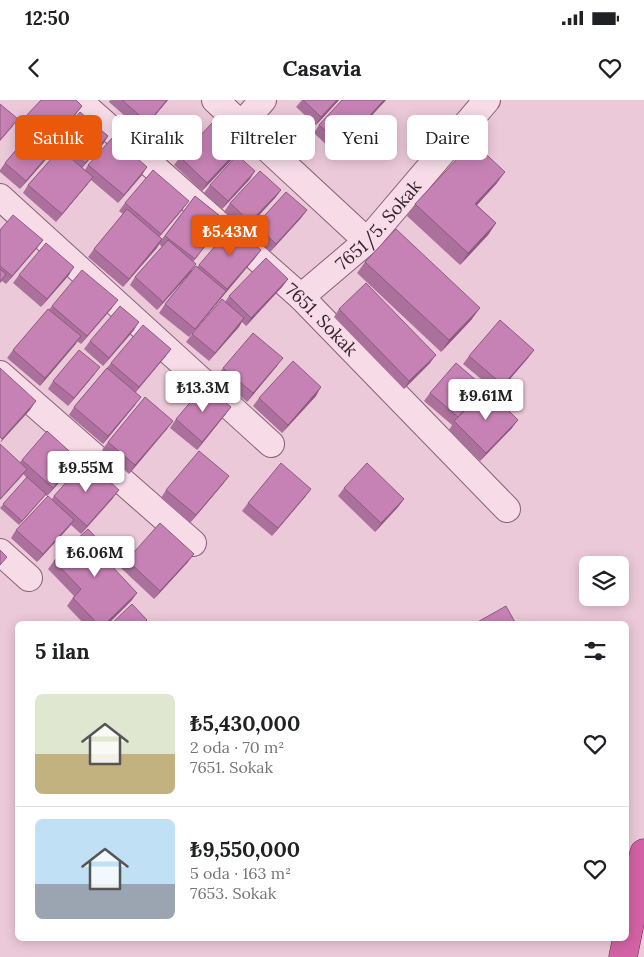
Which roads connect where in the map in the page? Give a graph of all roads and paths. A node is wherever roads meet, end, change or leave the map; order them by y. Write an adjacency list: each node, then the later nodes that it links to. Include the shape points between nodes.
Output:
1 (78, 100): 10 (street, 7651. Sokak)
2 (215, 100): 5 (street)
3 (263, 100): 6 (street)
4 (487, 100): 9 (street, 7651/5. Sokak)
5 (231, 115)
6 (250, 115)
7 (279, 160): 9 (street)
8 (0, 197): 12 (street)
9 (367, 241): 10 (street, 7651/5. Sokak)
10 (301, 296): 13 (street, 7651. Sokak)
11 (0, 374): 14 (street)
12 (271, 444)
13 (508, 509)
14 (193, 543)
15 (0, 552): 16 (street)
16 (29, 578)
17 (644, 852): 18 (highway)
18 (629, 924)
19 (625, 941): 20 (highway)
20 (622, 957)

